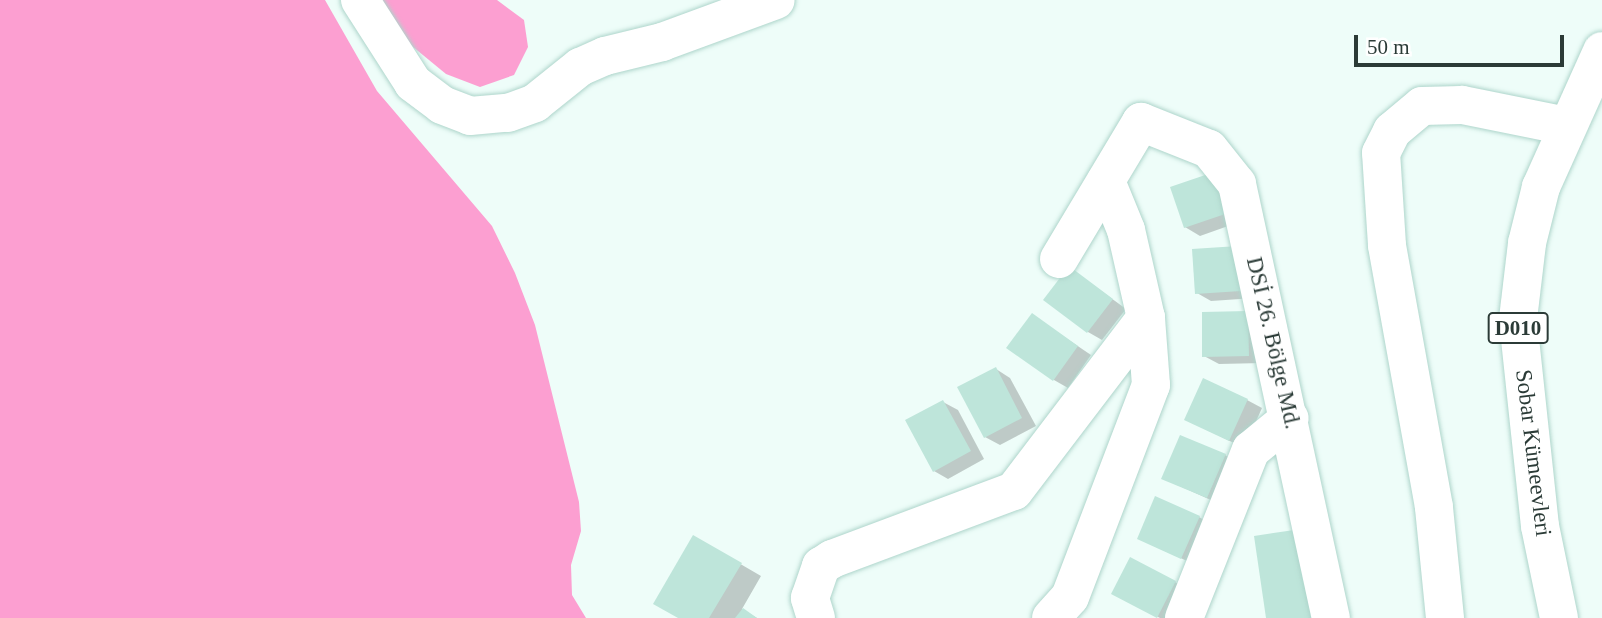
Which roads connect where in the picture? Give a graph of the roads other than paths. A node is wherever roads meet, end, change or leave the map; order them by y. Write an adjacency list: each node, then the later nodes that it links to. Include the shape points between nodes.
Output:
1 (360, 0): 2 (street, via 413,83 442,106 470,116 508,113 534,103 580,66 662,43)
2 (776, 0)
3 (1602, 51): 4 (street, Sobar Kümeevleri / D010)
4 (1566, 126): 13 (street, via 1462,105 1422,106 1392,131 1381,153 1387,245 1434,507); 14 (street, Sobar Kümeevleri / D010, via 1541,187 1527,243 1518,319 1540,526)
5 (1106, 181): 6 (street); 7 (street, via 1126,230); 8 (street, DSİ 26. Bölge Md., via 1141,122 1209,149 1237,184)
6 (1059, 260)
7 (1146, 318): 9 (street, via 1014,491 821,566 810,598); 10 (street, via 1151,385 1070,597)
8 (1290, 418): 11 (street, via 1251,450); 12 (street, DSİ 26. Bölge Md.)
9 (816, 618)
10 (1051, 618)
11 (1184, 618)
12 (1331, 618)
13 (1445, 618)
14 (1559, 618)

